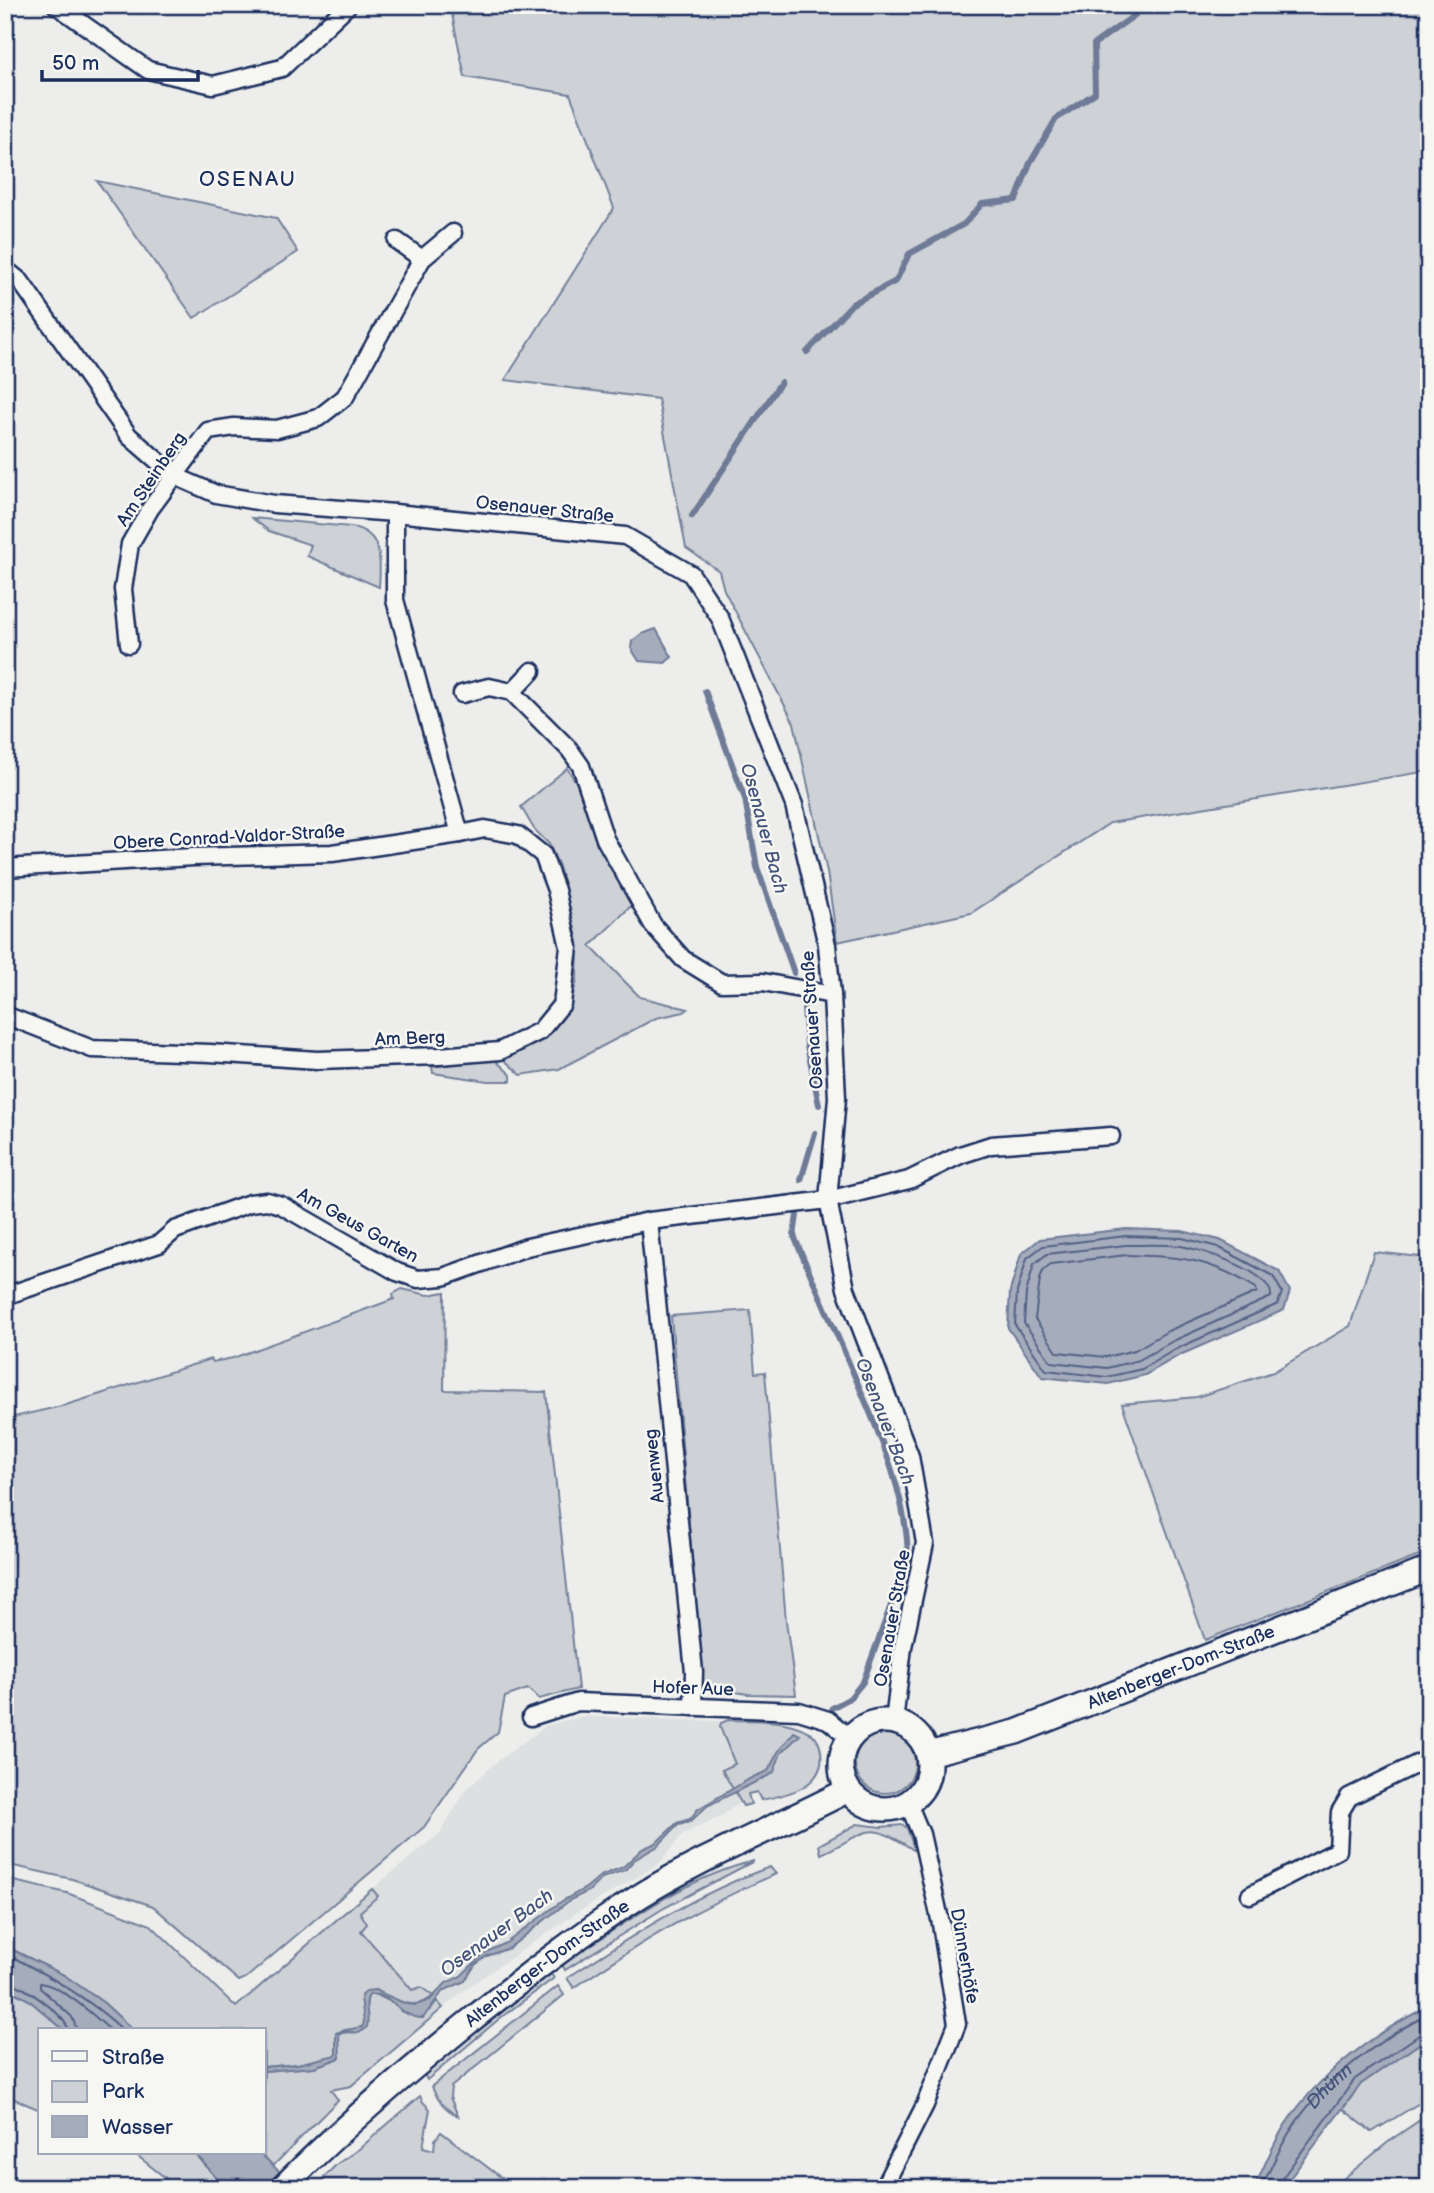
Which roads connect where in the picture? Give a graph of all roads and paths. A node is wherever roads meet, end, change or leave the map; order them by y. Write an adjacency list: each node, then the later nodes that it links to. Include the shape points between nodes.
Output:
1 (56, 5): 2 (street, via 149,70 213,85 282,68)
2 (348, 5)
3 (453, 233): 5 (street, Am Steinberg)
4 (397, 241): 5 (street)
5 (422, 260): 7 (street, Am Steinberg, via 345,397 318,418 277,429 208,430)
6 (5, 268): 7 (street, Osenauer Straße, via 22,282 129,436)
7 (175, 476): 8 (street, Osenauer Straße, via 216,494 262,502); 9 (street, Am Steinberg, via 130,544 123,589)
8 (395, 513): 13 (street, via 395,600); 15 (street, Osenauer Straße, via 625,536 691,574 719,618 794,805 827,945)
9 (129, 644)
10 (532, 671): 11 (street)
11 (512, 692): 12 (street, via 489,687); 15 (street, via 581,766 606,839 653,925 684,960 722,984 764,982)
12 (462, 694)
13 (460, 834): 14 (street, Obere Conrad-Valdor-Straße, via 332,853); 16 (street, Am Berg, via 485,830 519,835 543,855 569,947 562,1004 540,1031 500,1051 317,1060 92,1049)
14 (5, 868)
15 (832, 995): 18 (street, Osenauer Straße, via 837,1098)
16 (5, 1015)
17 (1111, 1136): 18 (street, via 991,1145 909,1180)
18 (828, 1199): 19 (street, Am Geus Garten); 24 (street, Osenauer Straße, via 846,1289 909,1456 925,1543 903,1647)
19 (649, 1222): 20 (street, Am Geus Garten, via 527,1247 443,1277 418,1279 397,1272 267,1200 175,1230 159,1244); 22 (street, Auenweg, via 694,1672)
20 (5, 1296)
21 (1429, 1569): 26 (main road, Altenberger-Dom-Straße, via 1016,1732)
22 (693, 1707): 23 (street, Hofer Aue, via 578,1702); 25 (street, Hofer Aue, via 799,1711 828,1720)
23 (531, 1717)
24 (894, 1723): 25 (main road, via 869,1723); 26 (main road, via 919,1737)
25 (849, 1737): 28 (main road, via 841,1751 840,1768)
26 (928, 1754): 29 (main road, via 927,1781)
27 (1429, 1758): 30 (street, via 1349,1797 1340,1812 1338,1850)
28 (848, 1790): 29 (main road, via 877,1808 893,1809); 31 (main road, Altenberger-Dom-Straße, via 641,1896 535,1968 392,2085)
29 (908, 1803): 32 (street, Dünnerhöfe, via 921,1834 941,1924 957,2024 925,2105)
30 (1250, 1895)
31 (282, 2188)
32 (883, 2188)

